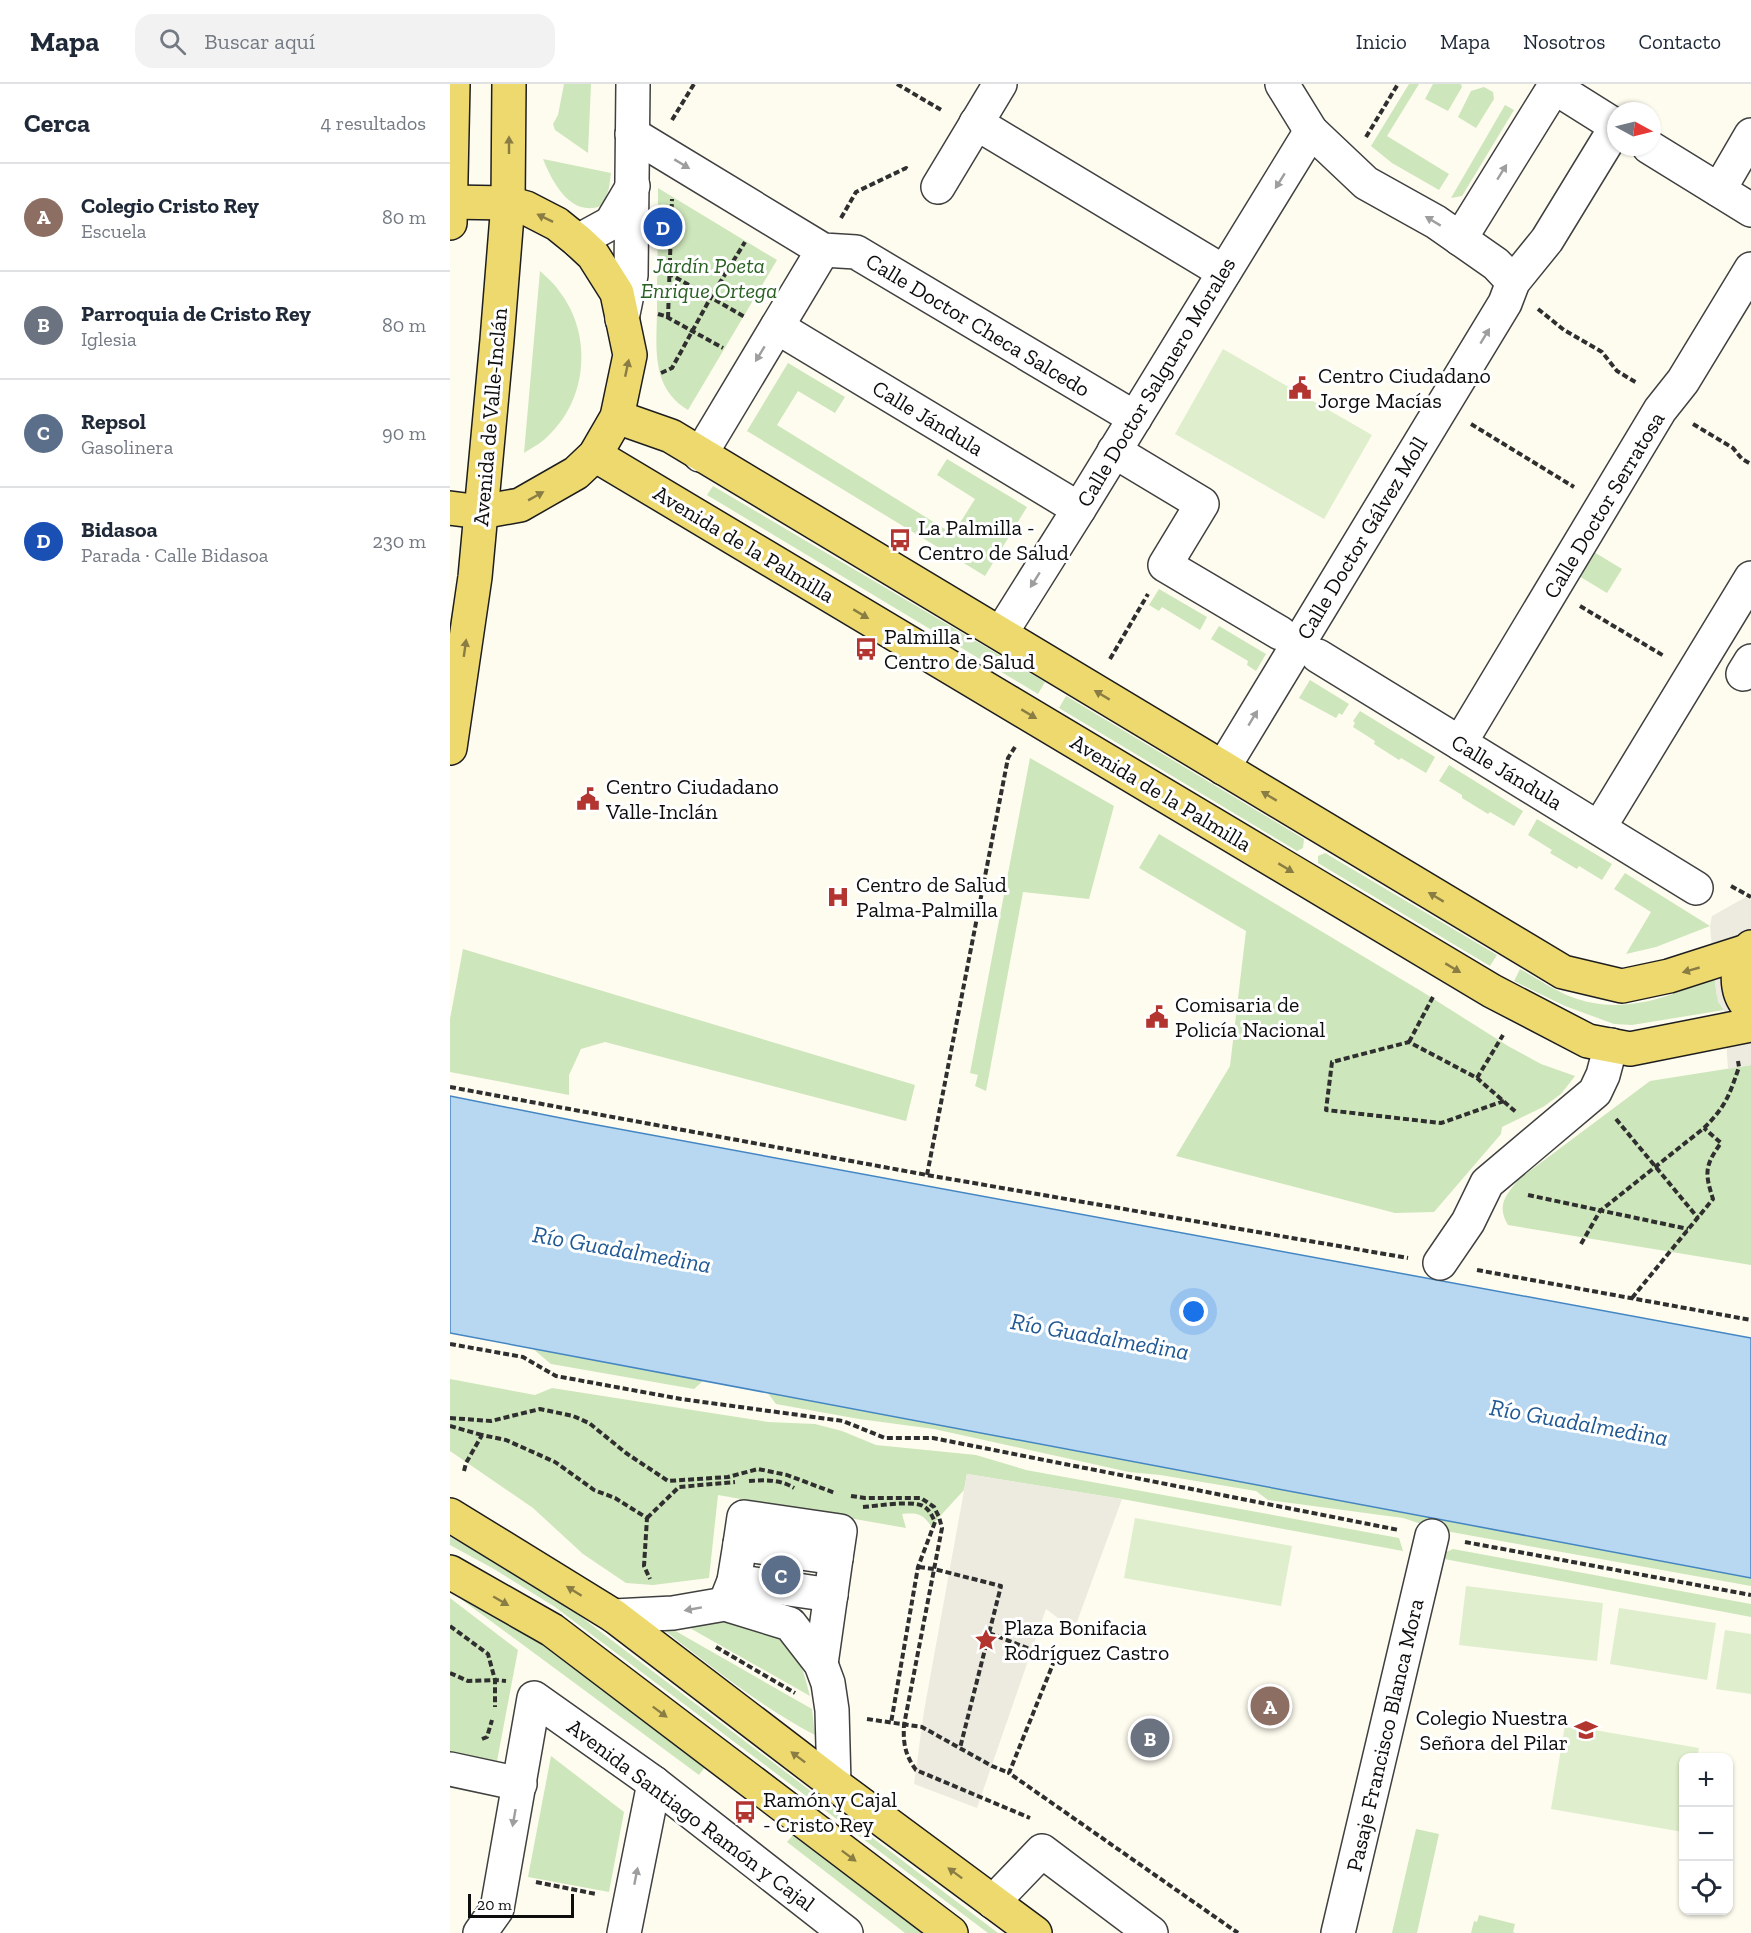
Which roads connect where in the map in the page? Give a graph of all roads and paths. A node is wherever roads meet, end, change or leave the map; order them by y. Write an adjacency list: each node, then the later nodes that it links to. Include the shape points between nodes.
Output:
1 (453, 84): 24 (main road)
2 (509, 84): 23 (main road, Avenida de Valle-Inclán, one-way to 2)
3 (633, 84): 14 (street)
4 (694, 84): 12 (path)
5 (897, 84): 11 (path, via 955,118)
6 (1000, 84): 11 (street)
7 (1282, 84): 13 (street)
8 (1398, 84): 18 (path)
9 (1555, 86): 10 (street); 27 (street, one-way to 9)
10 (1607, 121)
11 (976, 123): 20 (street); 31 (street)
12 (667, 129)
13 (1311, 131): 18 (street); 31 (street, Calle Doctor Salguero Morales, one-way to 31)
14 (632, 134): 19 (street); 29 (street, Calle Doctor Checa Salcedo, one-way to 29)
15 (1751, 135): 22 (street)
16 (1607, 142): 33 (street, Calle Doctor Gálvez Moll, via 1547,240)
17 (1661, 154): 22 (street)
18 (1348, 167): 27 (street, one-way to 18, via 1366,183)
19 (633, 186): 28 (street, via 611,223); 35 (street, via 632,275)
20 (938, 187): 29 (path, via 906,168 856,192)
21 (672, 190): 32 (path)
22 (1719, 190): 25 (street)
23 (508, 203): 24 (main road); 28 (main road, one-way to 23, via 557,224); 51 (main road, Avenida de Valle-Inclán)
24 (451, 209)
25 (1751, 210)
26 (749, 236): 34 (path)
27 (1460, 239): 33 (street, via 1496,264)
28 (578, 241): 35 (main road, via 593,255)
29 (823, 250): 37 (street); 43 (street, Calle Doctor Checa Salcedo, via 856,252)
30 (1751, 269): 41 (street, Calle Doctor Serratosa)
31 (1224, 272): 43 (street, Calle Doctor Salguero Morales)
32 (668, 273): 34 (path); 36 (path)
33 (1513, 282): 41 (path, via 1535,307 1602,352 1617,371 1657,394); 63 (street, Calle Doctor Gálvez Moll, one-way to 33, via 1505,303)
34 (711, 297): 37 (path); 38 (path)
35 (637, 316): 36 (path); 42 (main road, one-way to 35)
36 (668, 318): 38 (path)
37 (762, 323): 47 (street, one-way to 47); 50 (street, Calle Jándula)
38 (692, 331): 39 (path); 40 (path, via 672,368)
39 (729, 351)
40 (655, 376)
41 (1666, 404): 48 (path); 49 (street, Calle Doctor Serratosa)
42 (617, 417): 46 (main road); 47 (main road, via 671,436)
43 (1135, 418): 45 (street, Calle Doctor Salguero Morales)
44 (1468, 422): 49 (path)
45 (1114, 451): 50 (street, Calle Doctor Salguero Morales); 52 (street, via 1202,504)
46 (595, 455): 51 (main road, one-way to 46, via 520,505 576,473); 72 (main road, Avenida de la Palmilla, one-way to 72, via 1492,991 1587,1041)
47 (700, 455): 55 (main road)
48 (1751, 464)
49 (1603, 505): 54 (street, Calle Doctor Serratosa)
50 (1079, 509): 55 (street, Calle Doctor Salguero Morales, one-way to 55)
51 (466, 510): 62 (main road, Avenida de Valle-Inclán, one-way to 51, via 475,577)
52 (1165, 565): 56 (street); 58 (path)
53 (1751, 578): 59 (street)
54 (1552, 589): 59 (path); 61 (street, Calle Doctor Serratosa)
55 (1001, 633): 63 (main road, one-way to 55)
56 (1280, 633)
57 (1317, 656): 61 (street, Calle Jándula)
58 (1110, 659)
59 (1693, 674): 64 (street)
60 (1021, 739): 79 (path, via 1008,758)
61 (1460, 743): 64 (street, Calle Jándula)
62 (450, 748)
63 (1223, 768): 66 (main road, one-way to 63, via 1669,976 1622,986 1563,972)
64 (1599, 828): 65 (street, Calle Jándula)
65 (1696, 888)
66 (1749, 949): 68 (main road, via 1740,964 1738,978 1740,992)
67 (1436, 992): 71 (path)
68 (1751, 1009)
69 (1751, 1025): 72 (main road, Avenida de la Palmilla, via 1630,1049)
70 (1504, 1034): 74 (path)
71 (1409, 1042): 74 (path); 74 (path, via 1332,1062 1326,1110 1441,1123 1504,1101)
72 (1611, 1045): 85 (street, via 1604,1075 1595,1092 1487,1183 1468,1222)
73 (1737, 1058): 77 (path, via 1739,1067 1727,1101)
74 (1477, 1078)
75 (450, 1087): 79 (path)
76 (1610, 1112): 78 (path)
77 (1704, 1128): 78 (path); 82 (path, via 1721,1143 1705,1176 1713,1199)
78 (1657, 1167): 81 (path); 82 (path)
79 (927, 1175): 85 (path)
80 (1522, 1193): 81 (path)
81 (1600, 1211): 83 (path); 84 (path)
82 (1698, 1218): 83 (path)
83 (1688, 1229): 86 (path)
84 (1581, 1244)
85 (1440, 1263): 86 (path)
86 (1632, 1298): 87 (path)
87 (1751, 1320)
88 (450, 1344): 93 (path, via 523,1357 556,1376 843,1421 885,1438 933,1438)
89 (450, 1426): 90 (path)
90 (483, 1435): 91 (path); 96 (path, via 506,1440 555,1462 594,1490 647,1518 644,1566)
91 (464, 1471)
92 (450, 1515): 100 (main road, one-way to 92)
93 (1432, 1536): 99 (path); 127 (street, Pasaje Francisco Blanca Mora)
94 (918, 1567): 102 (path, via 1001,1586)
95 (450, 1572): 123 (main road, one-way to 123, via 552,1630)
96 (653, 1585)
97 (730, 1593): 98 (street); 98 (street, via 744,1517 840,1531); 100 (street, one-way to 100, via 673,1613); 104 (street, via 790,1624)
98 (831, 1595): 104 (street)
99 (1751, 1595)
100 (614, 1616): 116 (main road, one-way to 100)
101 (450, 1626): 106 (path, via 488,1654)
102 (989, 1633): 111 (path); 113 (path, via 1055,1659)
103 (712, 1645): 107 (path)
104 (821, 1664): 116 (street, via 832,1710)
105 (450, 1673): 106 (path, via 468,1681)
106 (495, 1680): 108 (path, via 512,1681); 110 (path, via 494,1714 487,1737)
107 (801, 1696)
108 (534, 1698): 114 (street, Avenida Santiago Ramón y Cajal); 115 (street)
109 (861, 1718): 111 (path, via 922,1727)
110 (477, 1741)
111 (960, 1748): 113 (path)
112 (450, 1770): 115 (street)
113 (1009, 1773): 126 (path)
114 (654, 1783): 121 (street, one-way to 114); 122 (street, Avenida Santiago Ramón y Cajal)
115 (520, 1784): 120 (street, one-way to 120, via 497,1909)
116 (834, 1784): 119 (main road, one-way to 116)
117 (532, 1881): 118 (path)
118 (598, 1894)
119 (993, 1902): 124 (main road); 125 (street, via 1042,1851)
120 (480, 1933)
121 (624, 1933)
122 (846, 1933)
123 (951, 1933)
124 (1035, 1933)
125 (1151, 1933)
126 (1238, 1933)
127 (1338, 1933)

